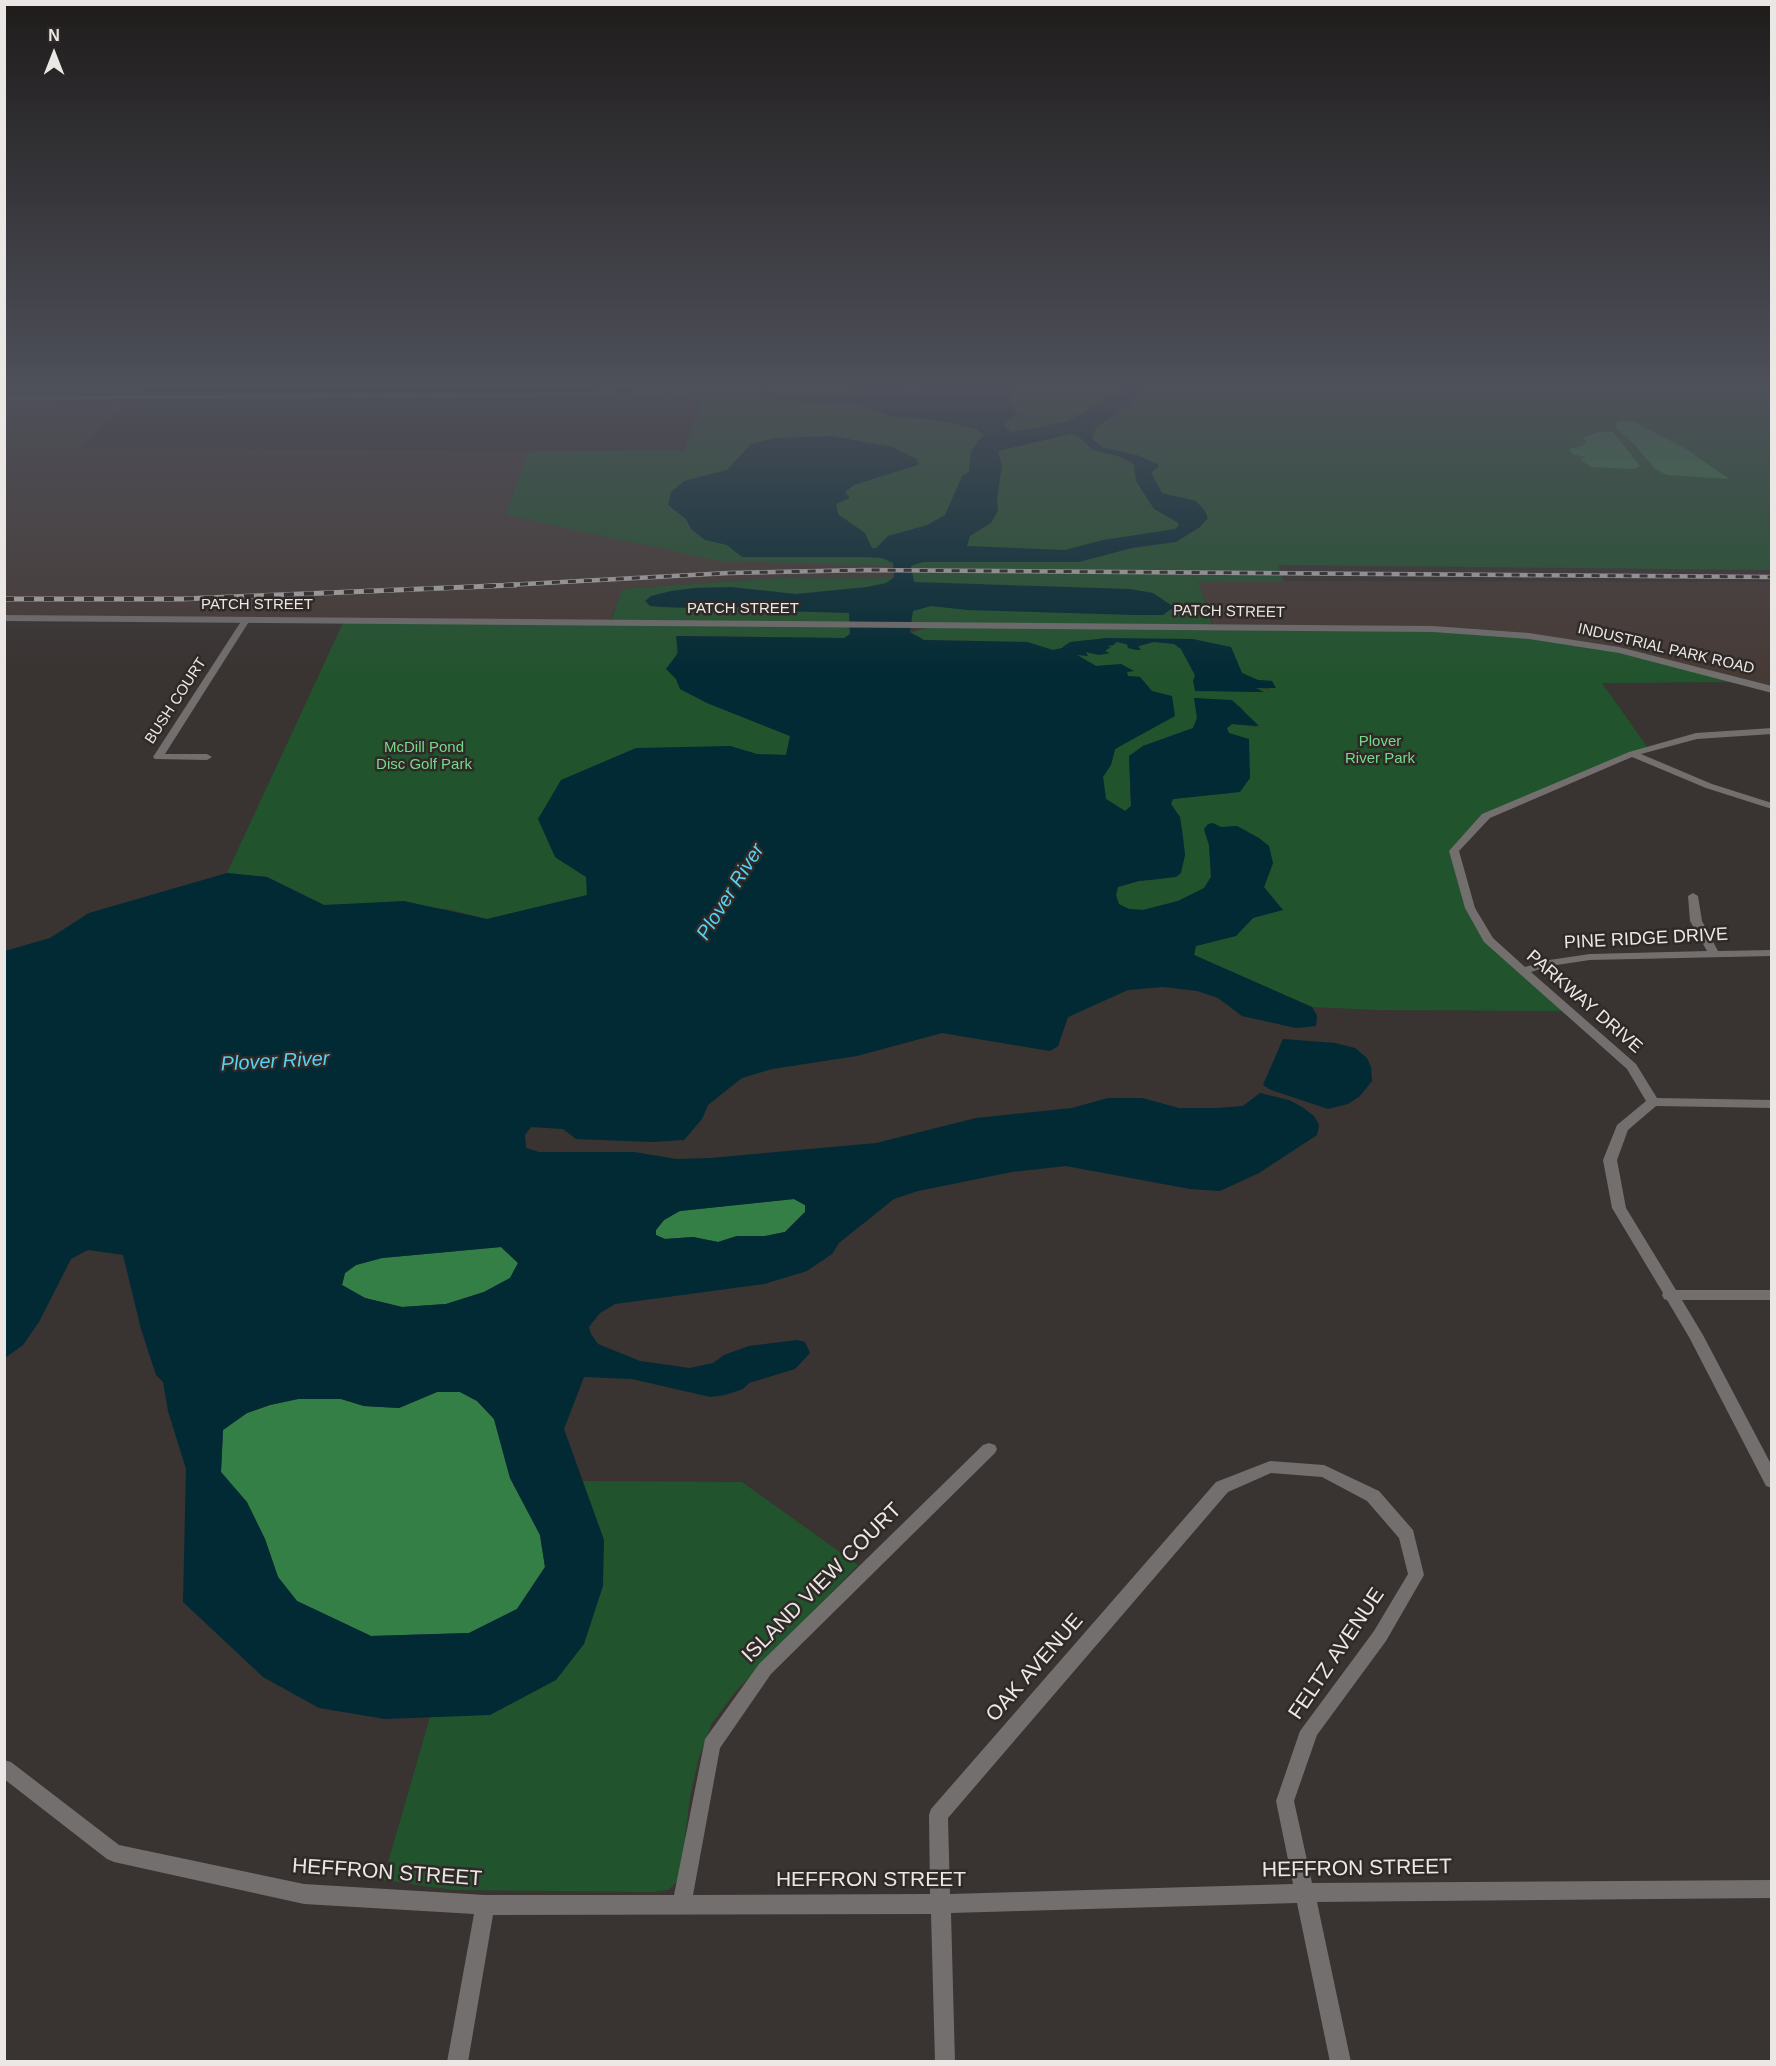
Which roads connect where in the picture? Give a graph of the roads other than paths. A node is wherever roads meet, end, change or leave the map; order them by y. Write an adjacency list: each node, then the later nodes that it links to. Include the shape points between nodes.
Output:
1 (4, 618): 2 (street, PATCH STREET)
2 (246, 620): 3 (street, PATCH STREET); 7 (street, BUSH COURT, via 158,757)
3 (1482, 632): 4 (street, INDUSTRIAL PARK ROAD, via 1619,650)
4 (1772, 690)
5 (1772, 731): 6 (street, PARKWAY DRIVE, via 1695,736)
6 (1632, 754): 8 (street, via 1709,786); 12 (street, PARKWAY DRIVE, via 1486,816 1454,851 1478,924 1488,940)
7 (207, 757)
8 (1772, 806)
9 (1693, 896): 11 (street, via 1696,921)
10 (1772, 952): 11 (street, PINE RIDGE DRIVE)
11 (1714, 953): 12 (street, PINE RIDGE DRIVE, via 1590,957)
12 (1523, 971): 13 (street, PARKWAY DRIVE, via 1632,1066)
13 (1653, 1102): 14 (street); 16 (street, via 1622,1128 1610,1160 1619,1208)
14 (1772, 1104)
15 (1772, 1294): 16 (street)
16 (1669, 1295): 18 (street, via 1696,1335)
17 (988, 1449): 23 (street, ISLAND VIEW COURT, via 765,1669 711,1745)
18 (1772, 1482)
19 (1373, 1496): 22 (street, FELTZ AVENUE, via 1407,1535 1416,1575 1380,1636 1309,1731 1285,1801); 24 (street, OAK AVENUE, via 1324,1471 1270,1467 1222,1486 938,1815)
20 (4, 1768): 25 (street, HEFFRON STREET, via 114,1853 304,1894)
21 (1772, 1889): 22 (street, HEFFRON STREET)
22 (1306, 1893): 24 (street, HEFFRON STREET); 28 (street, FELTZ AVENUE)
23 (682, 1904): 24 (street, HEFFRON STREET); 25 (street, HEFFRON STREET)
24 (939, 1904): 27 (street, OAK AVENUE)
25 (484, 1905): 26 (street)
26 (456, 2061)
27 (945, 2061)
28 (1341, 2061)

